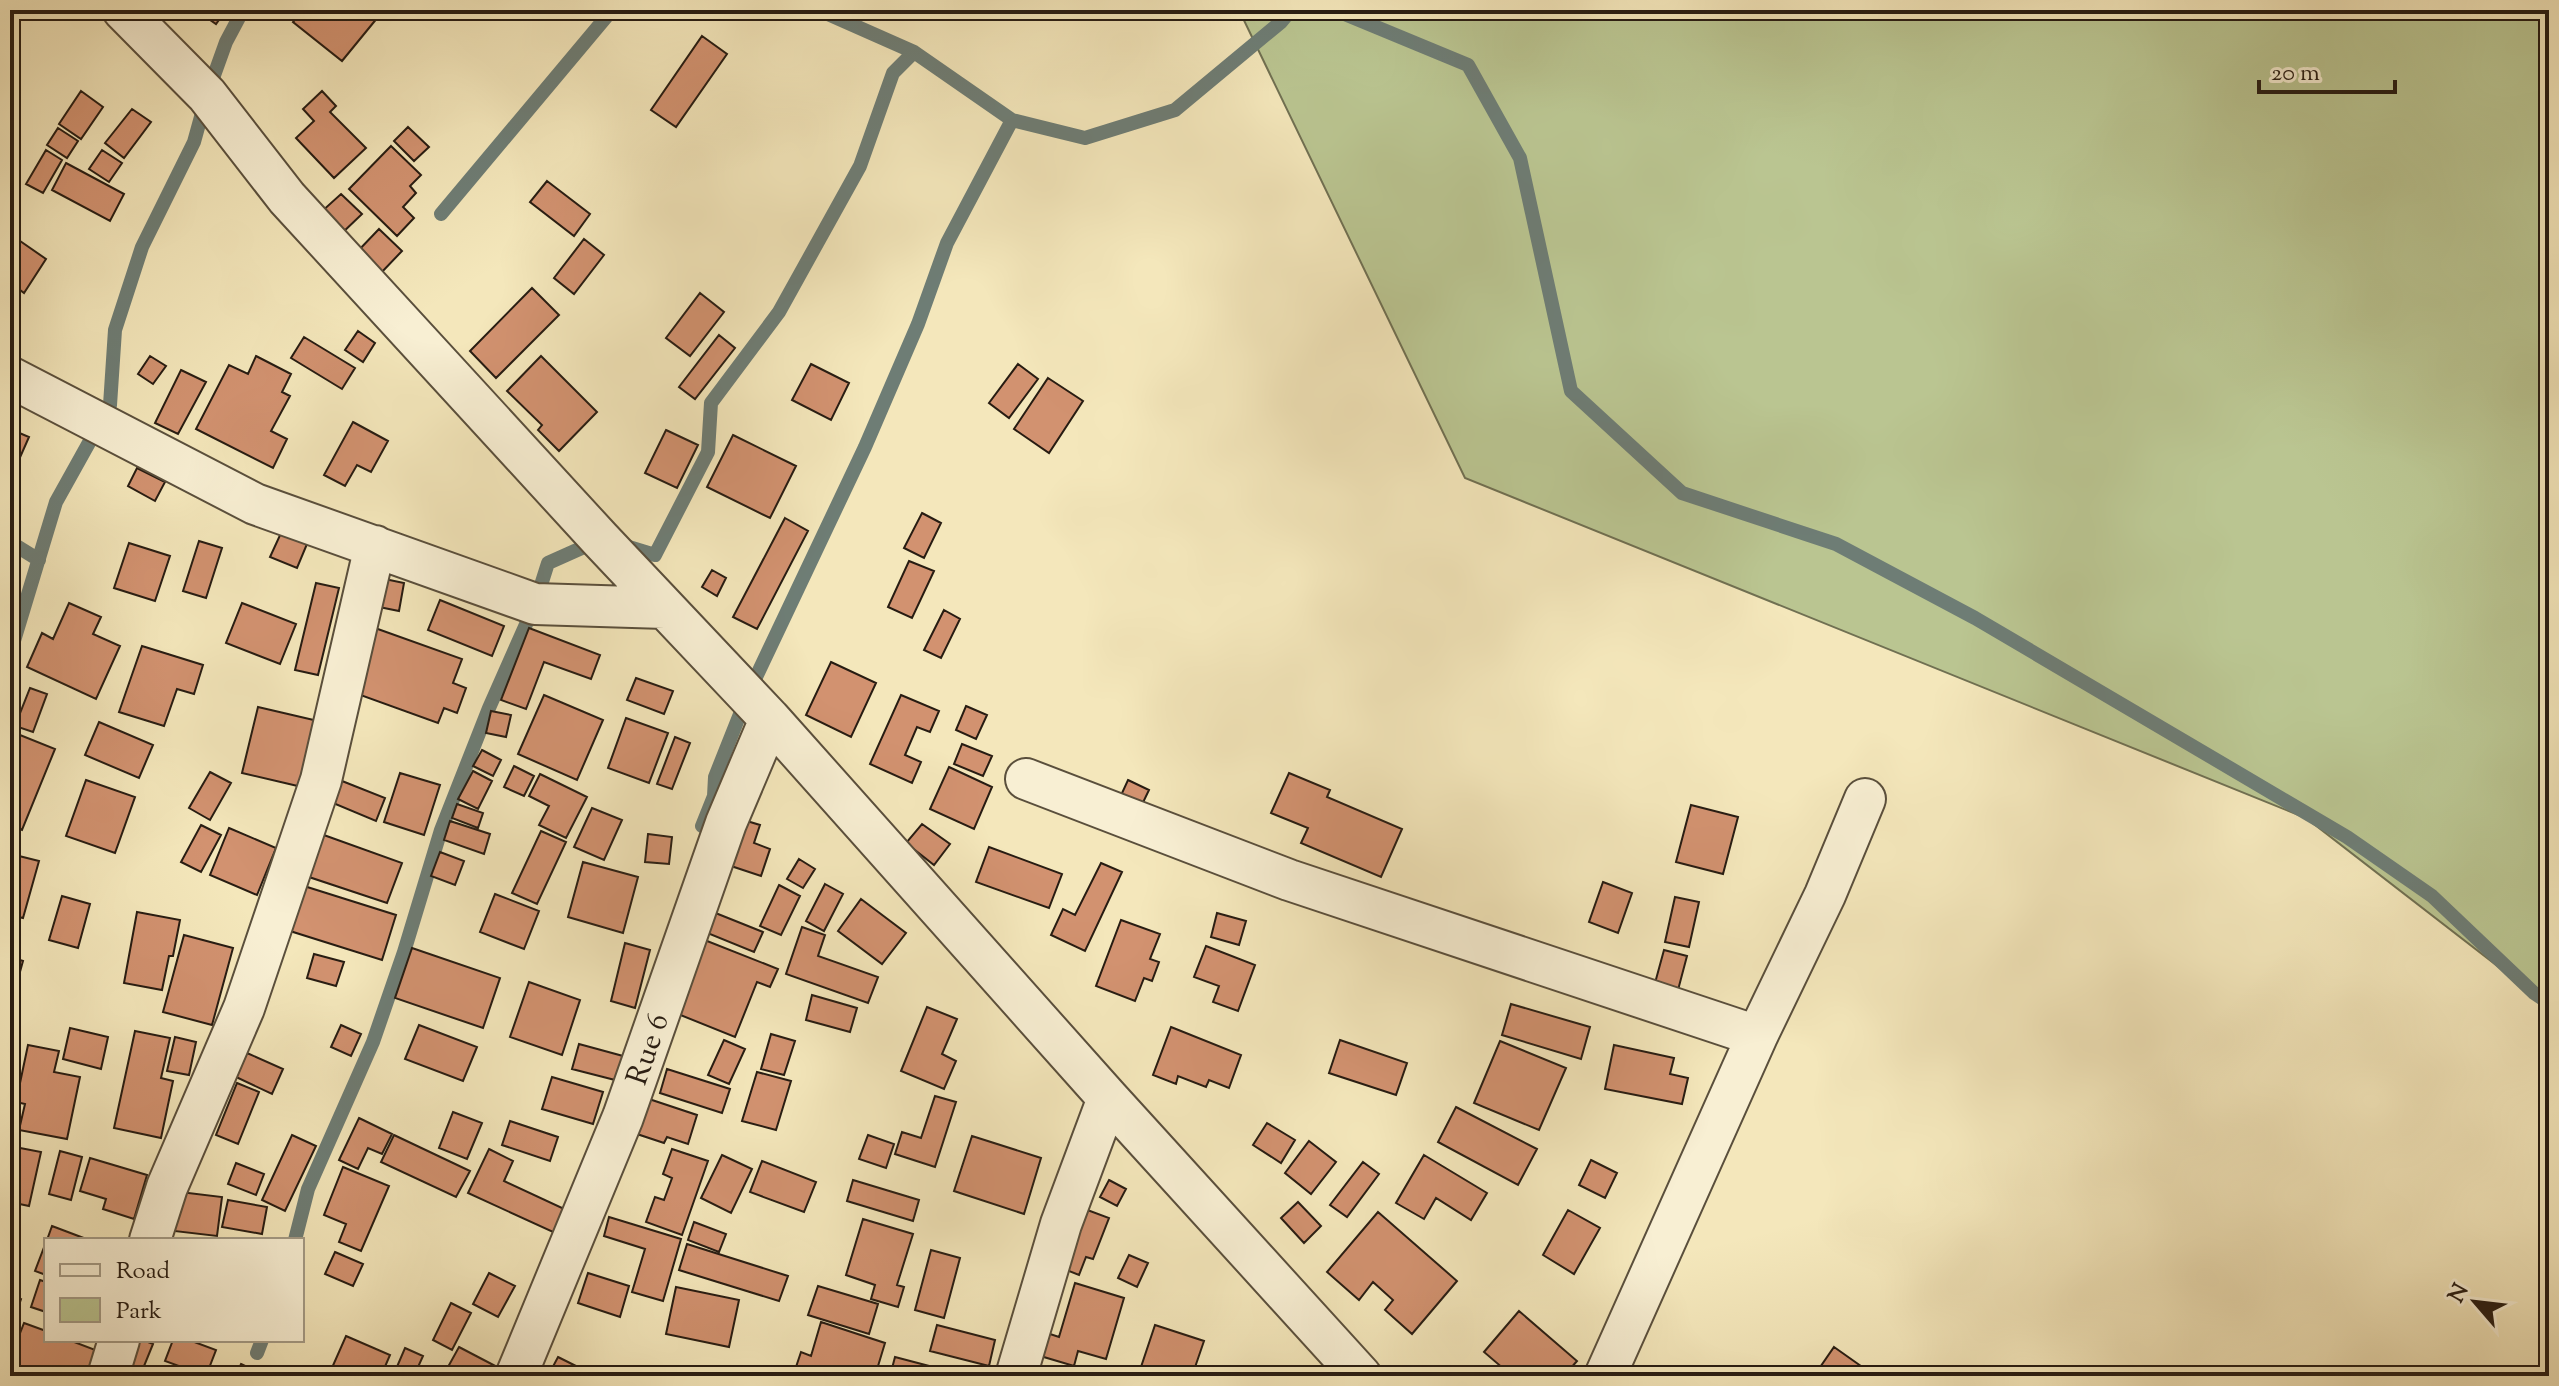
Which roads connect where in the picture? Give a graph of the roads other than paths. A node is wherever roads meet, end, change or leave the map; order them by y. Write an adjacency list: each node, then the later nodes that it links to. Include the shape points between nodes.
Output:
1 (123, 10): 4 (street, via 207,95 287,198)
2 (10, 377): 3 (street, via 255,504)
3 (375, 546): 4 (street, via 535,604); 10 (street, via 321,780 244,1008 167,1187)
4 (665, 608): 5 (street)
5 (770, 719): 9 (street); 13 (street, Rue 6, via 726,823 623,1117)
6 (1026, 779): 8 (street, via 1289,880)
7 (1865, 799): 8 (street)
8 (1757, 1036): 16 (street)
9 (1108, 1098): 14 (street, via 1061,1224); 15 (street)
10 (151, 1238)
11 (118, 1342): 12 (street)
12 (108, 1376)
13 (516, 1376)
14 (1016, 1376)
15 (1361, 1376)
16 (1605, 1376)

